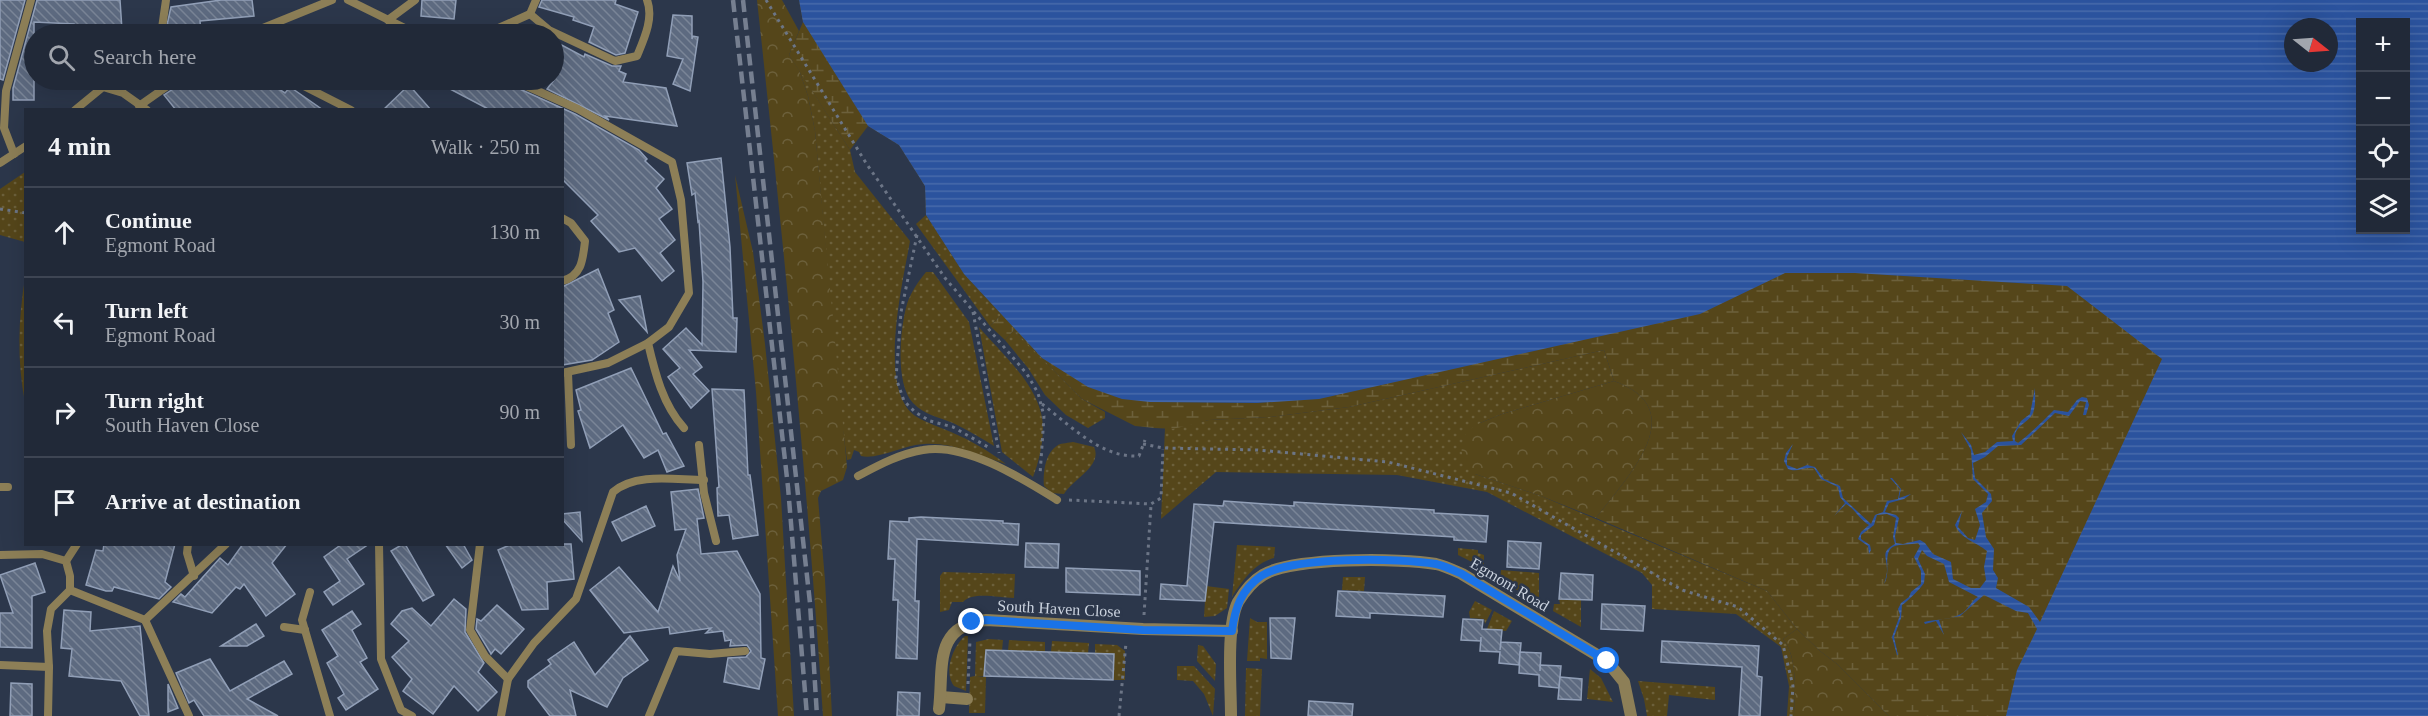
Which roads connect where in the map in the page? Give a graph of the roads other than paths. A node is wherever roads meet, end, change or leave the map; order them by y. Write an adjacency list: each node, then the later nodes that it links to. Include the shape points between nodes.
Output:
1 (31, 0): 10 (lane)
2 (166, 0): 11 (lane)
3 (332, 0): 12 (lane)
4 (348, 0): 9 (lane)
5 (415, 0): 9 (lane)
6 (536, 0): 8 (lane)
7 (647, 0): 17 (lane, via 651,9 637,56 615,61)
8 (530, 14): 14 (lane); 15 (lane)
9 (388, 20): 13 (lane)
10 (24, 24)
11 (163, 24)
12 (273, 24)
13 (396, 24)
14 (508, 24)
15 (542, 24)
16 (24, 25): 27 (lane, via 6,91 4,128)
17 (564, 37)
18 (96, 90): 23 (lane)
19 (117, 90): 24 (lane)
20 (164, 90): 24 (lane)
21 (312, 90): 25 (lane)
22 (535, 90): 31 (lane, via 578,109 672,162 681,200 689,293 669,327)
23 (77, 108)
24 (143, 108)
25 (347, 108)
26 (24, 147): 27 (lane)
27 (14, 154): 28 (lane)
28 (0, 163)
29 (564, 219): 30 (lane, via 585,241 583,264 572,279)
30 (564, 281)
31 (648, 343): 32 (lane, via 608,363); 33 (lane, via 666,402)
32 (565, 373): 34 (lane)
33 (684, 428)
34 (571, 445)
35 (699, 445): 37 (lane)
36 (858, 476): 38 (lane, via 897,456 926,449 947,450 994,464)
37 (704, 480): 39 (lane); 57 (lane, via 638,480 622,484 613,492 576,599 534,643)
38 (1057, 500)
39 (716, 541)
40 (76, 546): 46 (lane)
41 (188, 546): 47 (lane)
42 (224, 546): 47 (lane)
43 (379, 546): 62 (lane, via 381,659 401,710)
44 (480, 546): 57 (lane, via 470,630 485,656)
45 (0, 555): 46 (lane, via 42,554)
46 (66, 561): 48 (lane)
47 (194, 576): 50 (lane)
48 (70, 590): 50 (lane); 56 (lane, via 51,609 47,631)
49 (310, 592): 52 (lane, via 302,620)
50 (145, 620): 60 (lane)
51 (284, 627): 52 (lane)
52 (305, 630): 61 (lane)
53 (1232, 631): 58 (street, South Haven Close, via 972,622 956,630 948,641 941,672 940,703); 65 (street, Egmont Road); 66 (street, Egmont Road, via 1240,599 1253,582 1273,570 1302,564 1367,561 1438,565 1462,574 1607,661 1624,682)
54 (745, 651): 64 (lane, via 676,651)
55 (0, 665): 56 (lane)
56 (50, 668): 59 (lane)
57 (508, 679): 63 (lane)
58 (967, 699)
59 (48, 716)
60 (189, 716)
61 (330, 716)
62 (412, 716)
63 (501, 716)
64 (649, 716)
65 (1231, 716)
66 (1631, 716)

